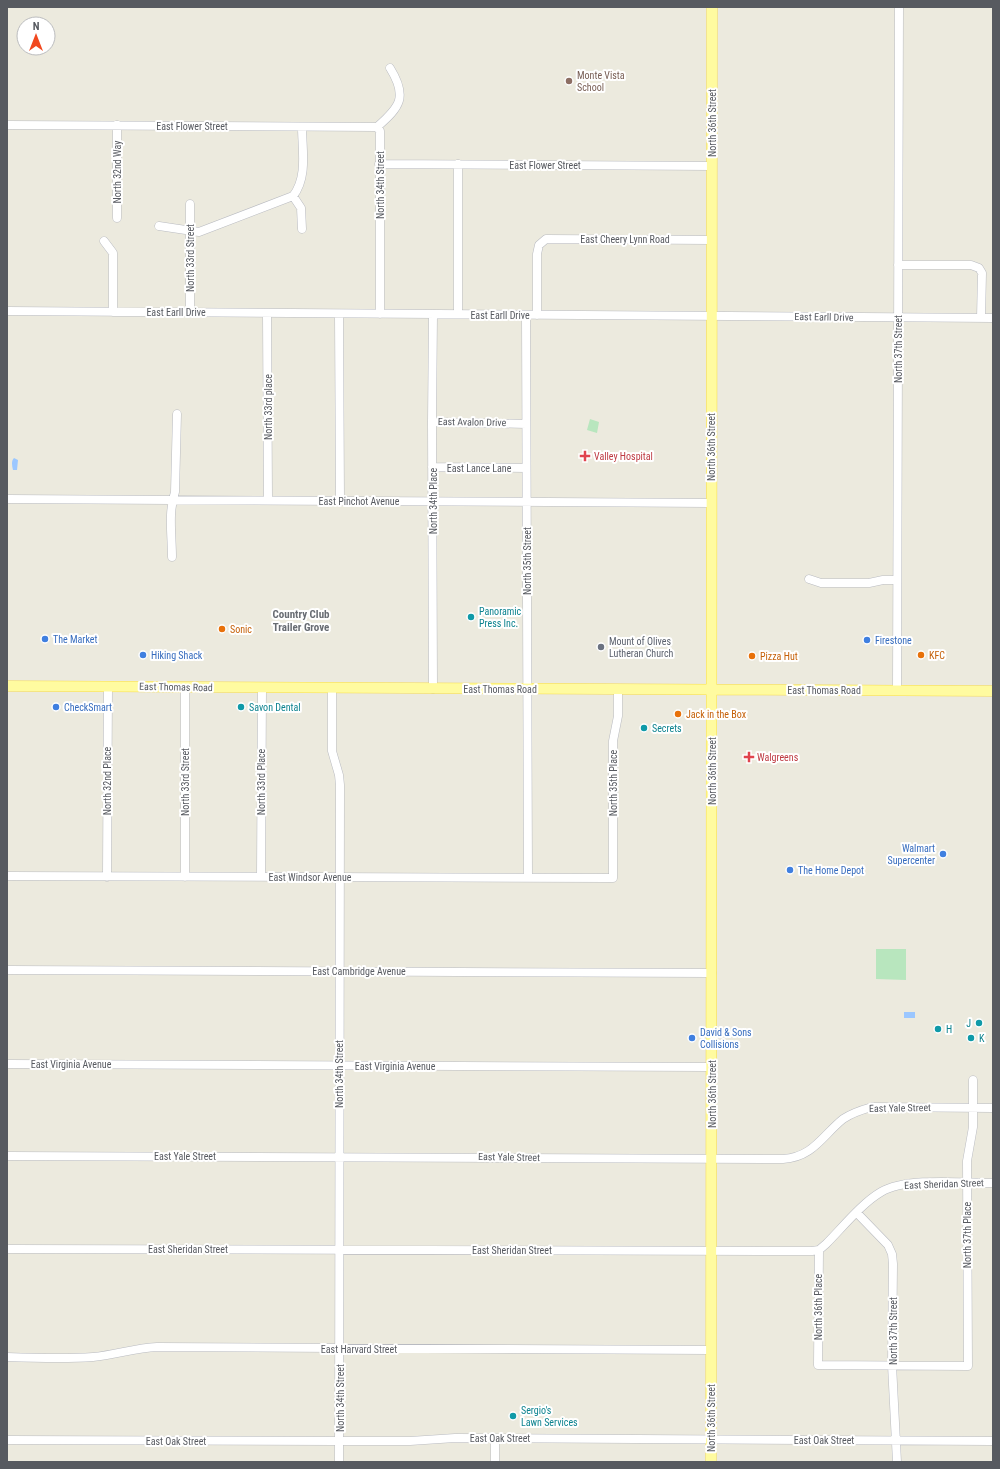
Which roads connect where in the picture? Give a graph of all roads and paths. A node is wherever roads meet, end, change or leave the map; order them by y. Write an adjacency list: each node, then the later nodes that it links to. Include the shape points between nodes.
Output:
1 (712, 7): 10 (main road, North 36th Street)
2 (899, 7): 19 (street, North 37th Street)
3 (390, 68): 7 (street, via 398,81 400,96 395,110)
4 (7, 124): 5 (street, East Flower Street)
5 (117, 125): 6 (street, East Flower Street); 13 (street, North 32nd Way)
6 (302, 127): 7 (street, East Flower Street); 11 (street, via 302,177)
7 (376, 127): 8 (street, North 34th Street, via 380,131)
8 (379, 164): 9 (street, East Flower Street); 25 (street, North 34th Street)
9 (458, 164): 10 (street, East Flower Street); 27 (street)
10 (712, 166): 17 (main road, North 36th Street)
11 (293, 196): 15 (street, via 301,208); 16 (street, via 199,232)
12 (190, 204): 16 (street, North 33rd Street)
13 (117, 218)
14 (159, 226): 16 (street)
15 (302, 229)
16 (190, 231): 22 (street, North 33rd Street)
17 (712, 240): 29 (street, East Cheery Lynn Road, via 546,239 540,243 537,254); 30 (main road, North 36th Street)
18 (104, 241): 21 (street, via 112,254)
19 (898, 265): 31 (street, North 37th Street); 32 (street, via 972,265 979,268 982,273)
20 (7, 312): 21 (street, East Earll Drive)
21 (113, 312): 22 (street, East Earll Drive)
22 (190, 313): 23 (street, East Earll Drive)
23 (267, 313): 24 (street, East Earll Drive); 41 (street, North 33rd place)
24 (340, 314): 25 (street, East Earll Drive); 42 (street)
25 (380, 314): 26 (street, East Earll Drive)
26 (433, 314): 27 (street, East Earll Drive); 35 (street, North 34th Place)
27 (458, 314): 28 (street, East Earll Drive)
28 (526, 315): 29 (street, East Earll Drive); 36 (street, North 35th Street)
29 (537, 315): 30 (street, East Earll Drive)
30 (712, 316): 31 (street, East Earll Drive); 45 (main road, North 36th Street)
31 (898, 318): 32 (street, East Earll Drive); 48 (street, North 37th Street)
32 (981, 318): 33 (street, East Earll Drive)
33 (993, 318)
34 (177, 414): 40 (street)
35 (432, 422): 36 (street, East Avalon Drive); 37 (street, North 34th Place)
36 (526, 423): 38 (street, North 35th Street)
37 (432, 467): 38 (street, East Lance Lane); 43 (street, North 34th Place)
38 (526, 468): 44 (street, North 35th Street)
39 (7, 499): 40 (street, East Pinchot Avenue)
40 (173, 500): 41 (street, East Pinchot Avenue); 46 (street)
41 (268, 500): 42 (street, East Pinchot Avenue)
42 (340, 501): 43 (street, East Pinchot Avenue)
43 (433, 502): 44 (street, East Pinchot Avenue); 54 (street, North 34th Place)
44 (526, 502): 45 (street, East Pinchot Avenue); 55 (street, North 35th Street)
45 (712, 503): 56 (main road, North 36th Street)
46 (172, 557)
47 (809, 579): 48 (street, via 820,583)
48 (897, 580): 58 (street, North 37th Street)
49 (7, 686): 50 (main road, East Thomas Road)
50 (108, 686): 51 (main road, East Thomas Road); 61 (street, North 32nd Place)
51 (185, 687): 52 (main road, East Thomas Road); 62 (street, North 33rd Street)
52 (262, 688): 53 (main road, East Thomas Road); 63 (street, North 33rd Place)
53 (332, 688): 54 (main road, East Thomas Road); 64 (street, North 34th Street, via 332,751 340,780)
54 (433, 689): 55 (main road, East Thomas Road)
55 (527, 689): 57 (main road, East Thomas Road); 65 (street, North 35th Street)
56 (712, 689): 57 (main road, East Thomas Road); 58 (main road, East Thomas Road); 69 (main road, North 36th Street)
57 (618, 690): 66 (street, North 35th Place, via 618,716 613,741)
58 (897, 691): 59 (main road, East Thomas Road)
59 (993, 691)
60 (7, 876): 61 (street, East Windsor Avenue)
61 (107, 877): 62 (street, East Windsor Avenue)
62 (185, 877): 63 (street, East Windsor Avenue)
63 (261, 877): 64 (street, East Windsor Avenue)
64 (340, 878): 65 (street, East Windsor Avenue); 68 (street, North 34th Street)
65 (528, 878): 66 (street, East Windsor Avenue)
66 (613, 878)
67 (7, 970): 68 (street, East Cambridge Avenue)
68 (340, 971): 69 (street, East Cambridge Avenue); 71 (street, North 34th Street)
69 (712, 973): 72 (main road, North 36th Street)
70 (7, 1064): 71 (street, East Virginia Avenue)
71 (340, 1065): 72 (street, East Virginia Avenue); 77 (street, North 34th Street)
72 (712, 1067): 78 (main road, North 36th Street)
73 (973, 1080): 74 (street, North 37th Place)
74 (973, 1108): 75 (street, East Yale Street); 78 (street, East Yale Street, via 872,1107 853,1113 810,1151 793,1158); 79 (street, North 37th Place)
75 (993, 1108)
76 (7, 1156): 77 (street, East Yale Street)
77 (340, 1157): 78 (street, East Yale Street); 83 (street, North 34th Street)
78 (711, 1159): 85 (main road, North 36th Street)
79 (967, 1183): 80 (street, East Sheridan Street); 81 (street, East Sheridan Street, via 918,1183 894,1186 874,1196); 89 (street, North 37th Place, via 968,1366)
80 (993, 1183)
81 (857, 1213): 84 (street, East Sheridan Street); 89 (street, North 37th Street, via 888,1245 892,1254)
82 (7, 1248): 83 (street, East Sheridan Street)
83 (339, 1250): 85 (street, East Sheridan Street); 86 (street, North 34th Street)
84 (819, 1250): 85 (street, East Sheridan Street); 89 (street, North 36th Place, via 818,1365)
85 (711, 1251): 87 (main road, North 36th Street)
86 (340, 1349): 87 (street, East Harvard Street); 88 (street, East Harvard Street, via 157,1347 83,1358); 94 (street, North 34th Street)
87 (711, 1350): 92 (main road, North 36th Street)
88 (7, 1357)
89 (892, 1365): 93 (street, North 37th Street)
90 (495, 1438): 92 (street, East Oak Street); 94 (street, East Oak Street); 97 (street)
91 (7, 1440): 94 (street, East Oak Street)
92 (711, 1440): 93 (street, East Oak Street); 98 (main road, North 36th Street)
93 (897, 1440): 95 (street, East Oak Street); 99 (street, North 37th Street)
94 (340, 1441): 96 (street, North 34th Street)
95 (993, 1441)
96 (339, 1462)
97 (495, 1462)
98 (711, 1462)
99 (897, 1462)

